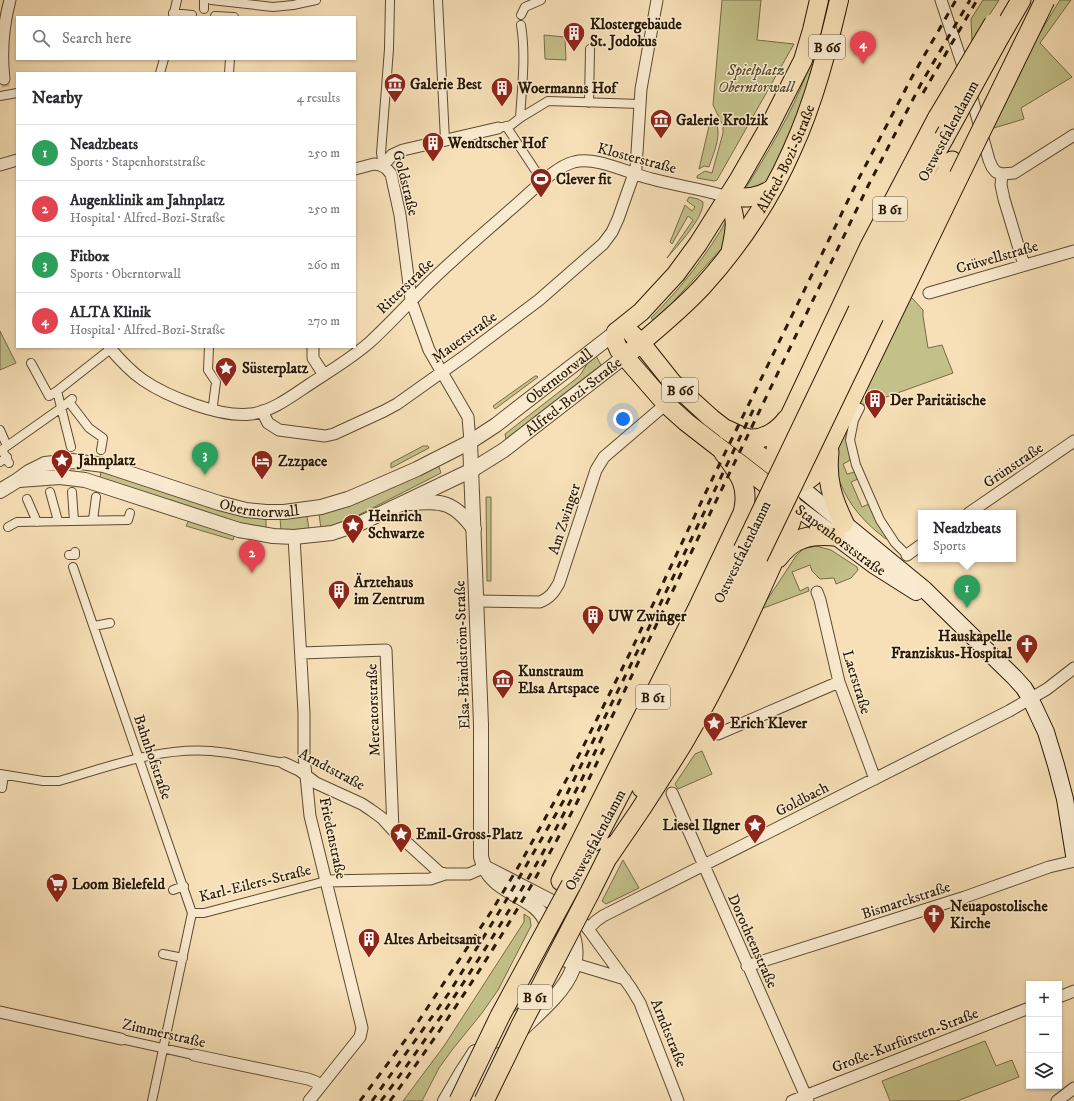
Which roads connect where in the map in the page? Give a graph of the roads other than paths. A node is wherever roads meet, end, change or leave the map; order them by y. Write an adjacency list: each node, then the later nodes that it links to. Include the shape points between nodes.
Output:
1 (10, 0): 28 (street, via 2,43)
2 (177, 0): 17 (street)
3 (211, 0): 15 (street)
4 (316, 0): 16 (street, via 284,7)
5 (390, 0): 38 (street, Goldstraße, via 381,153)
6 (438, 0): 35 (street)
7 (541, 0): 19 (street, via 526,7)
8 (657, 0): 31 (street, Mauerstraße)
9 (819, 0): 44 (main road, Oberntorwall / B 66, via 803,60 770,125)
10 (839, 0): 43 (main road, Alfred-Bozi-Straße / B 66, via 821,70 804,122)
11 (941, 0): 41 (street, via 961,56 989,160 992,168)
12 (1008, 0): 22 (highway, B 61)
13 (1021, 0): 22 (highway, Ostwestfalendamm / B 61)
14 (1045, 0): 50 (highway, Ostwestfalendamm / B 61, bridge, via 956,169)
15 (235, 3): 16 (street); 20 (street)
16 (258, 3)
17 (173, 15): 18 (street)
18 (192, 15)
19 (521, 15)
20 (234, 16)
21 (521, 25): 32 (street, via 524,68)
22 (997, 30): 50 (highway, Ostwestfalendamm / B 61, bridge, via 929,164); 50 (highway, B 61, bridge, via 938,117 869,248)
23 (590, 49): 30 (street)
24 (164, 60): 26 (street)
25 (230, 60): 27 (street)
26 (160, 72)
27 (229, 72)
28 (5, 92): 29 (street)
29 (16, 93)
30 (589, 102): 31 (street); 32 (street, via 548,101)
31 (640, 104): 40 (street, Mauerstraße)
32 (520, 118): 33 (street)
33 (502, 127): 35 (street); 42 (street)
34 (1074, 135): 41 (street, via 1020,169)
35 (445, 140): 38 (street, via 394,153)
36 (16, 160): 37 (street)
37 (0, 165)
38 (383, 166): 39 (street, via 374,164); 49 (street, Goldstraße, via 391,174 396,195)
39 (356, 169)
40 (634, 174): 42 (street, Klosterstraße, via 586,160 566,164); 44 (street, Klosterstraße); 58 (street, Mauerstraße, via 615,226 603,244 539,300)
41 (1002, 174): 47 (street, via 1004,199)
42 (543, 182): 49 (street, Ritterstraße)
43 (772, 189): 44 (main road, via 755,197); 46 (main road, Alfred-Bozi-Straße / B 66, via 750,228)
44 (728, 197): 46 (main road, via 736,224); 51 (main road, Oberntorwall / B 66, via 676,274 641,312)
45 (1074, 251): 47 (street, Crüwellstraße)
46 (730, 254): 52 (main road, Alfred-Bozi-Straße / B 66, via 699,290)
47 (1024, 265): 48 (street, Crüwellstraße)
48 (929, 292)
49 (411, 300): 58 (street, Goldstraße, via 428,350); 59 (street, Ritterstraße, via 372,341)
50 (865, 313): 66 (highway, B 61); 71 (highway, B 61); 100 (highway, Ostwestfalendamm / B 61, bridge)
51 (616, 332): 52 (main road, B 66, via 629,332); 56 (main road, B 66, via 616,344); 69 (street, Oberntorwall, via 496,425)
52 (641, 343): 56 (main road, Alfred-Bozi-Straße / B 66); 68 (main road, Stapenhorststraße / B 66, via 672,382)
53 (111, 348): 60 (street); 65 (street, Ritterstraße, via 143,380 179,399 230,413)
54 (209, 348): 62 (street, via 208,370 216,382)
55 (313, 348): 59 (street, via 313,358)
56 (624, 357): 61 (main road, Stapenhorststraße / B 66); 77 (street, Alfred-Bozi-Straße, via 504,450)
57 (31, 363): 60 (street, via 49,396)
58 (441, 372): 65 (street, Mauerstraße, via 397,404 329,436 279,430 268,423); 69 (street, Goldstraße, via 468,417)
59 (324, 375): 65 (street, Ritterstraße, via 273,407)
60 (60, 389): 63 (street)
61 (666, 404): 75 (main road, Stapenhorststraße / B 66); 103 (street, Am Zwinger, via 599,464 559,583 551,595 540,602)
62 (213, 405)
63 (61, 408): 72 (street); 73 (street); 74 (street, via 70,401 89,428 103,438)
64 (860, 408): 99 (street, Stapenhorststraße, via 854,420 850,440 856,465 880,520 895,543)
65 (262, 411)
66 (791, 414): 68 (highway, B 61, via 782,426 766,436 751,439); 79 (highway, B 61, via 776,449 776,463)
67 (0, 430): 73 (street)
68 (727, 430): 79 (main road, Stapenhorststraße / B 66)
69 (470, 442): 77 (street, Elsa-Brändström-Straße); 78 (street, Oberntorwall, via 417,469 348,499 298,511 246,510 100,464 72,461 45,464)
70 (1074, 442): 88 (street, Grünstraße)
71 (830, 444): 79 (highway, B 61, via 813,476 803,483); 96 (highway, B 61, via 829,485)
72 (71, 447)
73 (3, 449): 76 (street)
74 (102, 450)
75 (724, 453): 79 (main road, Stapenhorststraße / B 66); 84 (highway, B 61, via 743,482)
76 (5, 461)
77 (472, 470): 85 (street, Alfred-Bozi-Straße); 95 (street, Elsa-Brändström-Straße)
78 (18, 480): 80 (street); 97 (street, Alfred-Bozi-Straße, via 72,477 239,530)
79 (782, 482): 84 (highway, B 61); 86 (main road, Stapenhorststraße / B 66); 96 (main road, Stapenhorststraße)
80 (0, 491)
81 (50, 492): 91 (street)
82 (72, 492): 92 (street)
83 (95, 502): 90 (street)
84 (746, 502): 124 (highway, B 61, via 740,520)
85 (403, 503): 95 (street, via 449,505 460,511); 97 (street, Alfred-Bozi-Straße, via 361,523 332,533)
86 (791, 503): 96 (main road, Stapenhorststraße); 100 (highway, B 61, via 793,516)
87 (27, 505): 93 (street)
88 (973, 510)
89 (130, 513): 90 (street, via 128,520)
90 (93, 520): 92 (street)
91 (58, 521): 92 (street); 93 (street)
92 (74, 521)
93 (37, 522): 94 (street, via 17,522)
94 (8, 528)
95 (474, 529): 103 (street, Elsa-Brändström-Straße)
96 (840, 530): 100 (highway, B 61, via 803,538); 109 (main road, Stapenhorststraße, via 895,579 937,603 1014,677)
97 (294, 537): 106 (street, Friedenstraße)
98 (918, 547): 99 (street)
99 (907, 555)
100 (758, 557): 124 (highway, Ostwestfalendamm / B 61); 151 (highway, Ostwestfalendamm / B 61, bridge)
101 (73, 567): 105 (street, Bahnhofstraße)
102 (817, 592): 108 (street, Laerstraße)
103 (477, 601): 121 (street, Elsa-Brändström-Straße, via 481,724 480,857)
104 (110, 623): 105 (street)
105 (94, 626): 111 (street, Bahnhofstraße)
106 (301, 653): 114 (street, Friedenstraße); 118 (street, Mercatorstraße, via 386,650)
107 (1074, 668): 109 (street, Goldbach, via 1047,689)
108 (839, 682): 110 (street); 115 (street, Laerstraße)
109 (1030, 698): 115 (street, Goldbach); 119 (main road, Stapenhorststraße, via 1046,732 1056,765)
110 (718, 734)
111 (138, 758): 112 (street, Arndtstraße, via 211,752); 113 (street, Arndtstraße, via 59,781 50,782); 125 (street, Bahnhofstraße)
112 (284, 763): 114 (street, Arndtstraße)
113 (2, 774): 116 (street)
114 (305, 775): 118 (street, Arndtstraße, via 316,783 362,804 382,818); 123 (street, Friedenstraße, via 310,816)
115 (875, 779): 120 (street, Goldbach)
116 (2, 788)
117 (672, 793): 120 (street, Dorotheenstraße)
118 (393, 830): 122 (street, Arndtstraße, via 433,867)
119 (1074, 851): 134 (street, Bismarckstraße, via 1049,867 965,897)
120 (703, 866): 129 (street, Goldbach, via 603,916); 134 (street, Dorotheenstraße)
121 (484, 867): 122 (street, via 469,874); 127 (street, Arndtstraße); 130 (street, via 493,880 503,888 539,910 547,923)
122 (445, 874): 123 (street, Karl-Eilers-Straße, via 430,879)
123 (326, 881): 128 (street, Karl-Eilers-Straße, via 204,913); 143 (street, Friedenstraße, via 362,1028 360,1037)
124 (566, 883): 149 (highway, B 61, bridge, via 542,918 500,1016)
125 (184, 886): 126 (street); 128 (street, Bahnhofstraße)
126 (173, 890)
127 (554, 903): 129 (street, Arndtstraße, via 577,916); 133 (street, Arndtstraße, via 565,918 574,941)
128 (192, 912): 132 (street, Bahnhofstraße)
129 (588, 929): 135 (street, Arndtstraße)
130 (548, 940): 133 (street, via 557,958); 148 (street, via 545,959 537,978 493,1025)
131 (163, 954): 132 (street)
132 (183, 958): 141 (street, Bahnhofstraße)
133 (575, 965): 135 (street); 150 (street, via 557,996 514,1036)
134 (747, 966): 145 (street, Dorotheenstraße)
135 (624, 980): 152 (street, Arndtstraße, via 640,1003)
136 (1074, 991): 137 (street)
137 (1062, 996)
138 (1026, 1009): 145 (street, Große-Kurfürsten-Straße)
139 (0, 1012): 140 (street, Zimmerstraße)
140 (121, 1039): 141 (street, Zimmerstraße)
141 (163, 1048): 142 (street, Zimmerstraße); 146 (street, Bahnhofstraße)
142 (194, 1055): 143 (street, Zimmerstraße, via 308,1080)
143 (321, 1086): 147 (street, Friedenstraße)
144 (1074, 1088): 154 (street)
145 (806, 1098): 153 (street, Große-Kurfürsten-Straße)
146 (152, 1101)
147 (309, 1101)
148 (445, 1101)
149 (459, 1101)
150 (469, 1101)
151 (484, 1101)
152 (678, 1101)
153 (792, 1101)
154 (1056, 1101)

